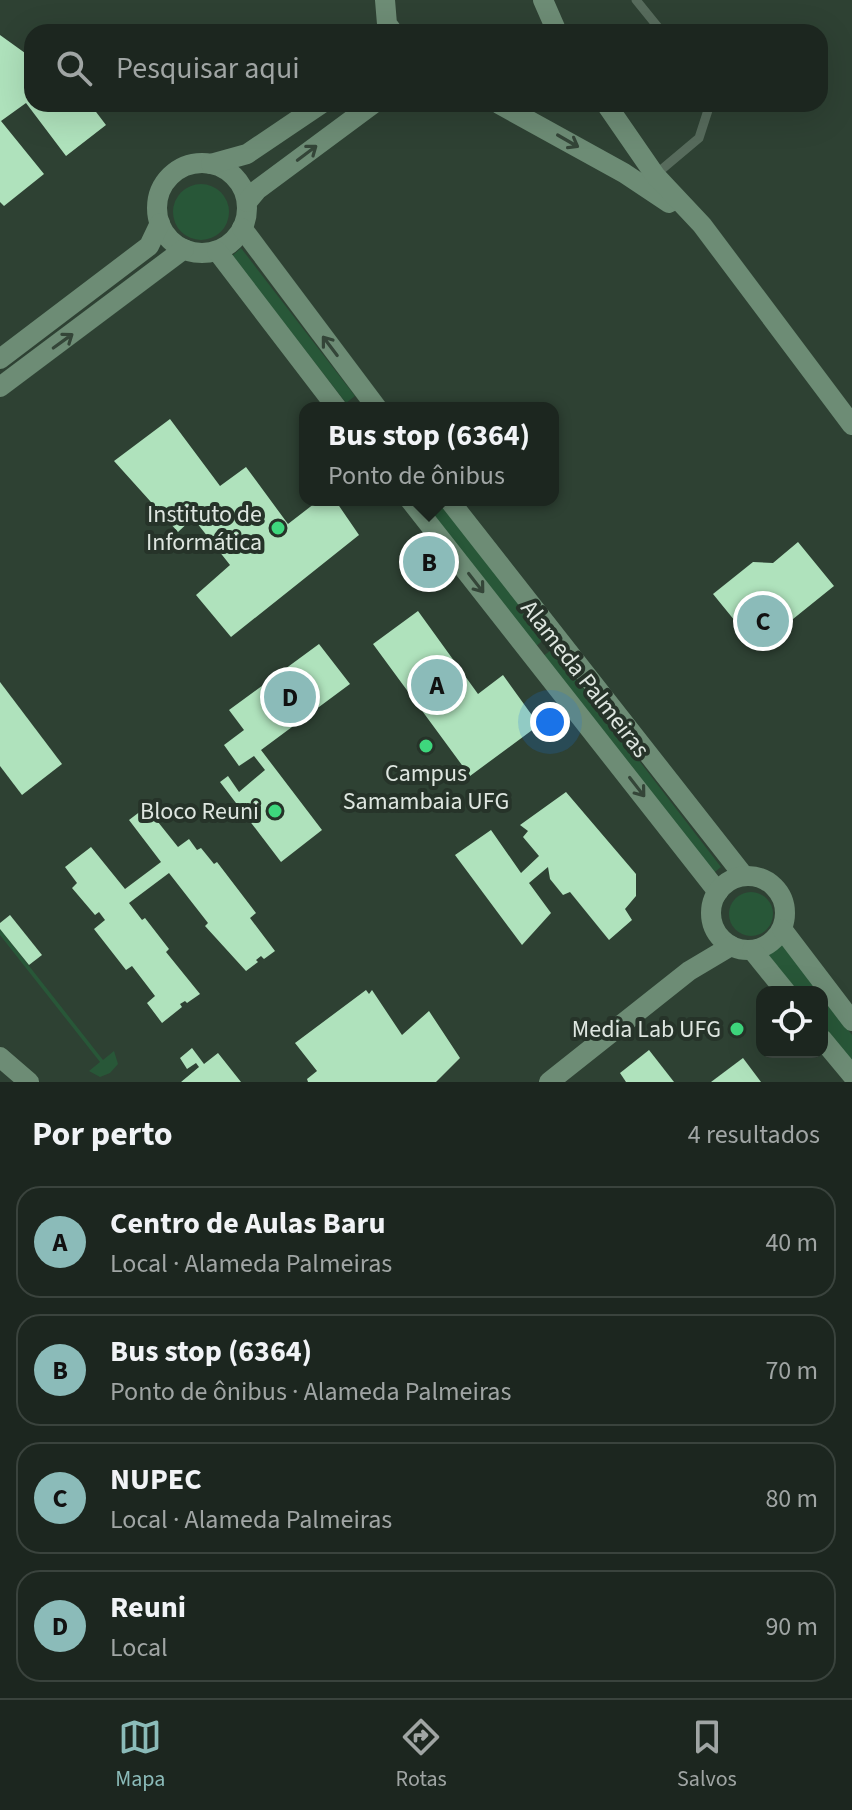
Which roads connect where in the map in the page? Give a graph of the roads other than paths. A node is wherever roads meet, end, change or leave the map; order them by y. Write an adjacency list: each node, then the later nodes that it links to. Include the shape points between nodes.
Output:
1 (385, 0): 4 (street)
2 (543, 0): 5 (street)
3 (636, 0): 6 (lane)
4 (387, 24)
5 (554, 24)
6 (656, 24)
7 (309, 112): 12 (street, via 247,154)
8 (362, 112): 14 (street, one-way to 8)
9 (513, 112): 16 (street, one-way to 16, via 624,173)
10 (612, 112): 13 (street)
11 (707, 112): 13 (lane, via 699,138)
12 (211, 164): 14 (street, via 231,174); 15 (street, via 185,167 165,184 157,210)
13 (655, 175): 16 (street)
14 (247, 202): 17 (street)
15 (160, 223): 18 (street, via 173,243); 20 (street, via 149,246)
16 (702, 225): 24 (street)
17 (242, 228): 19 (street); 23 (street, one-way to 17)
18 (184, 249): 19 (street); 21 (street, one-way to 18)
19 (217, 251): 22 (street)
20 (0, 359)
21 (0, 387)
22 (332, 402)
23 (372, 402)
24 (852, 425)
25 (415, 506): 28 (street, Alameda Palmeiras, one-way to 28)
26 (454, 506): 27 (street, Alameda Palmeiras)
27 (744, 876): 28 (street); 29 (street, via 775,887 785,907)
28 (718, 892): 30 (street, via 713,925)
29 (782, 929): 31 (street, via 768,945); 33 (street)
30 (731, 946): 31 (street); 38 (street, via 689,971)
31 (752, 950): 32 (street)
32 (781, 986)
33 (852, 1021)
34 (828, 1046): 36 (street)
35 (0, 1057): 37 (street)
36 (852, 1075)
37 (29, 1082)
38 (549, 1082)

